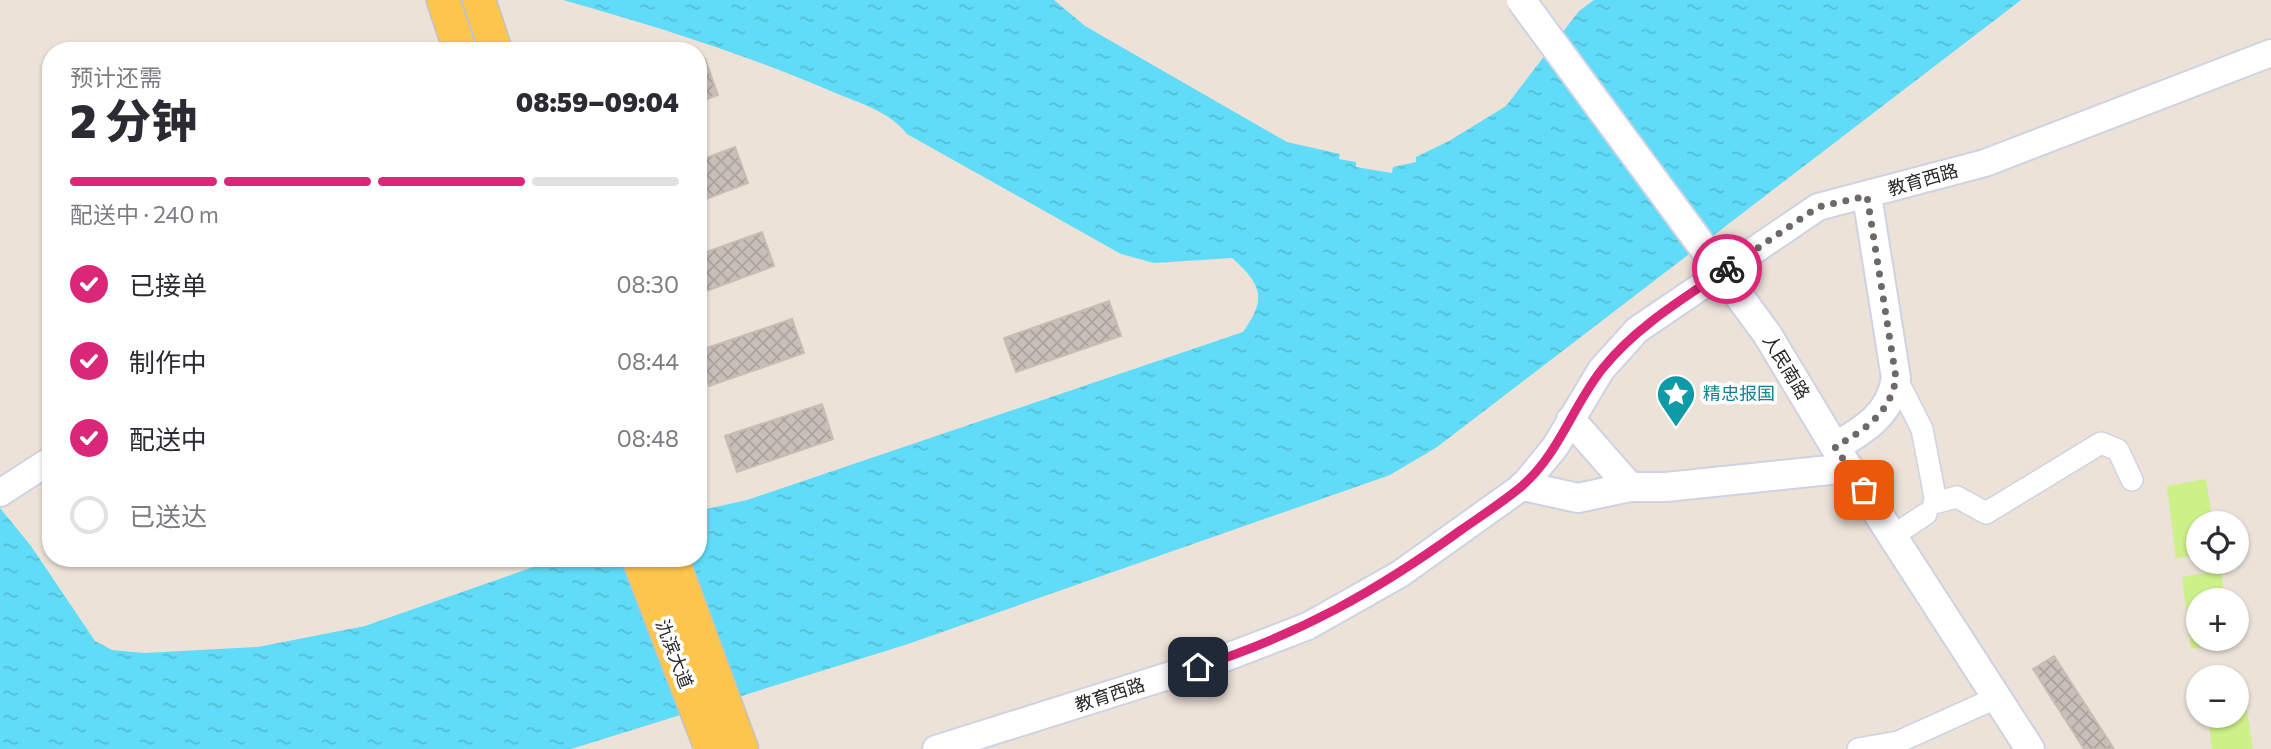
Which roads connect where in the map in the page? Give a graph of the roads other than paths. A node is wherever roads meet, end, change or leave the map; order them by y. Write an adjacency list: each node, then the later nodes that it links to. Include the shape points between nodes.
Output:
1 (479, 0): 5 (main road)
2 (1521, 0): 10 (main road, 人民南路, bridge, via 1767,334)
3 (444, 4): 4 (main road)
4 (457, 42)
5 (493, 42)
6 (2271, 53): 7 (street, 教育西路, via 1985,163)
7 (1867, 196): 8 (main road); 9 (street, 教育西路, via 1818,207 1637,330 1601,370)
8 (1896, 378): 10 (main road, via 1893,396); 16 (street, via 1922,429)
9 (1572, 420): 13 (street, 教育西路); 15 (main road)
10 (1842, 458): 15 (main road, via 1666,487); 17 (main road, 人民南路)
11 (42, 466): 14 (street)
12 (2132, 480): 16 (street, via 2118,450 2101,443 1986,513 1957,498)
13 (1523, 486): 15 (main road, via 1578,498); 23 (street, 教育西路, via 1400,574 1308,626 1222,659)
14 (8, 487)
15 (1630, 487)
16 (1933, 507): 17 (street)
17 (1894, 534): 20 (main road, 人民南路)
18 (642, 567): 21 (main road, 氿滨大道)
19 (675, 567): 21 (main road, 氿滨大道)
20 (1998, 697): 22 (street); 25 (main road, 人民南路)
21 (725, 745)
22 (1899, 746): 24 (street)
23 (936, 749)
24 (1858, 749)
25 (2030, 749)

